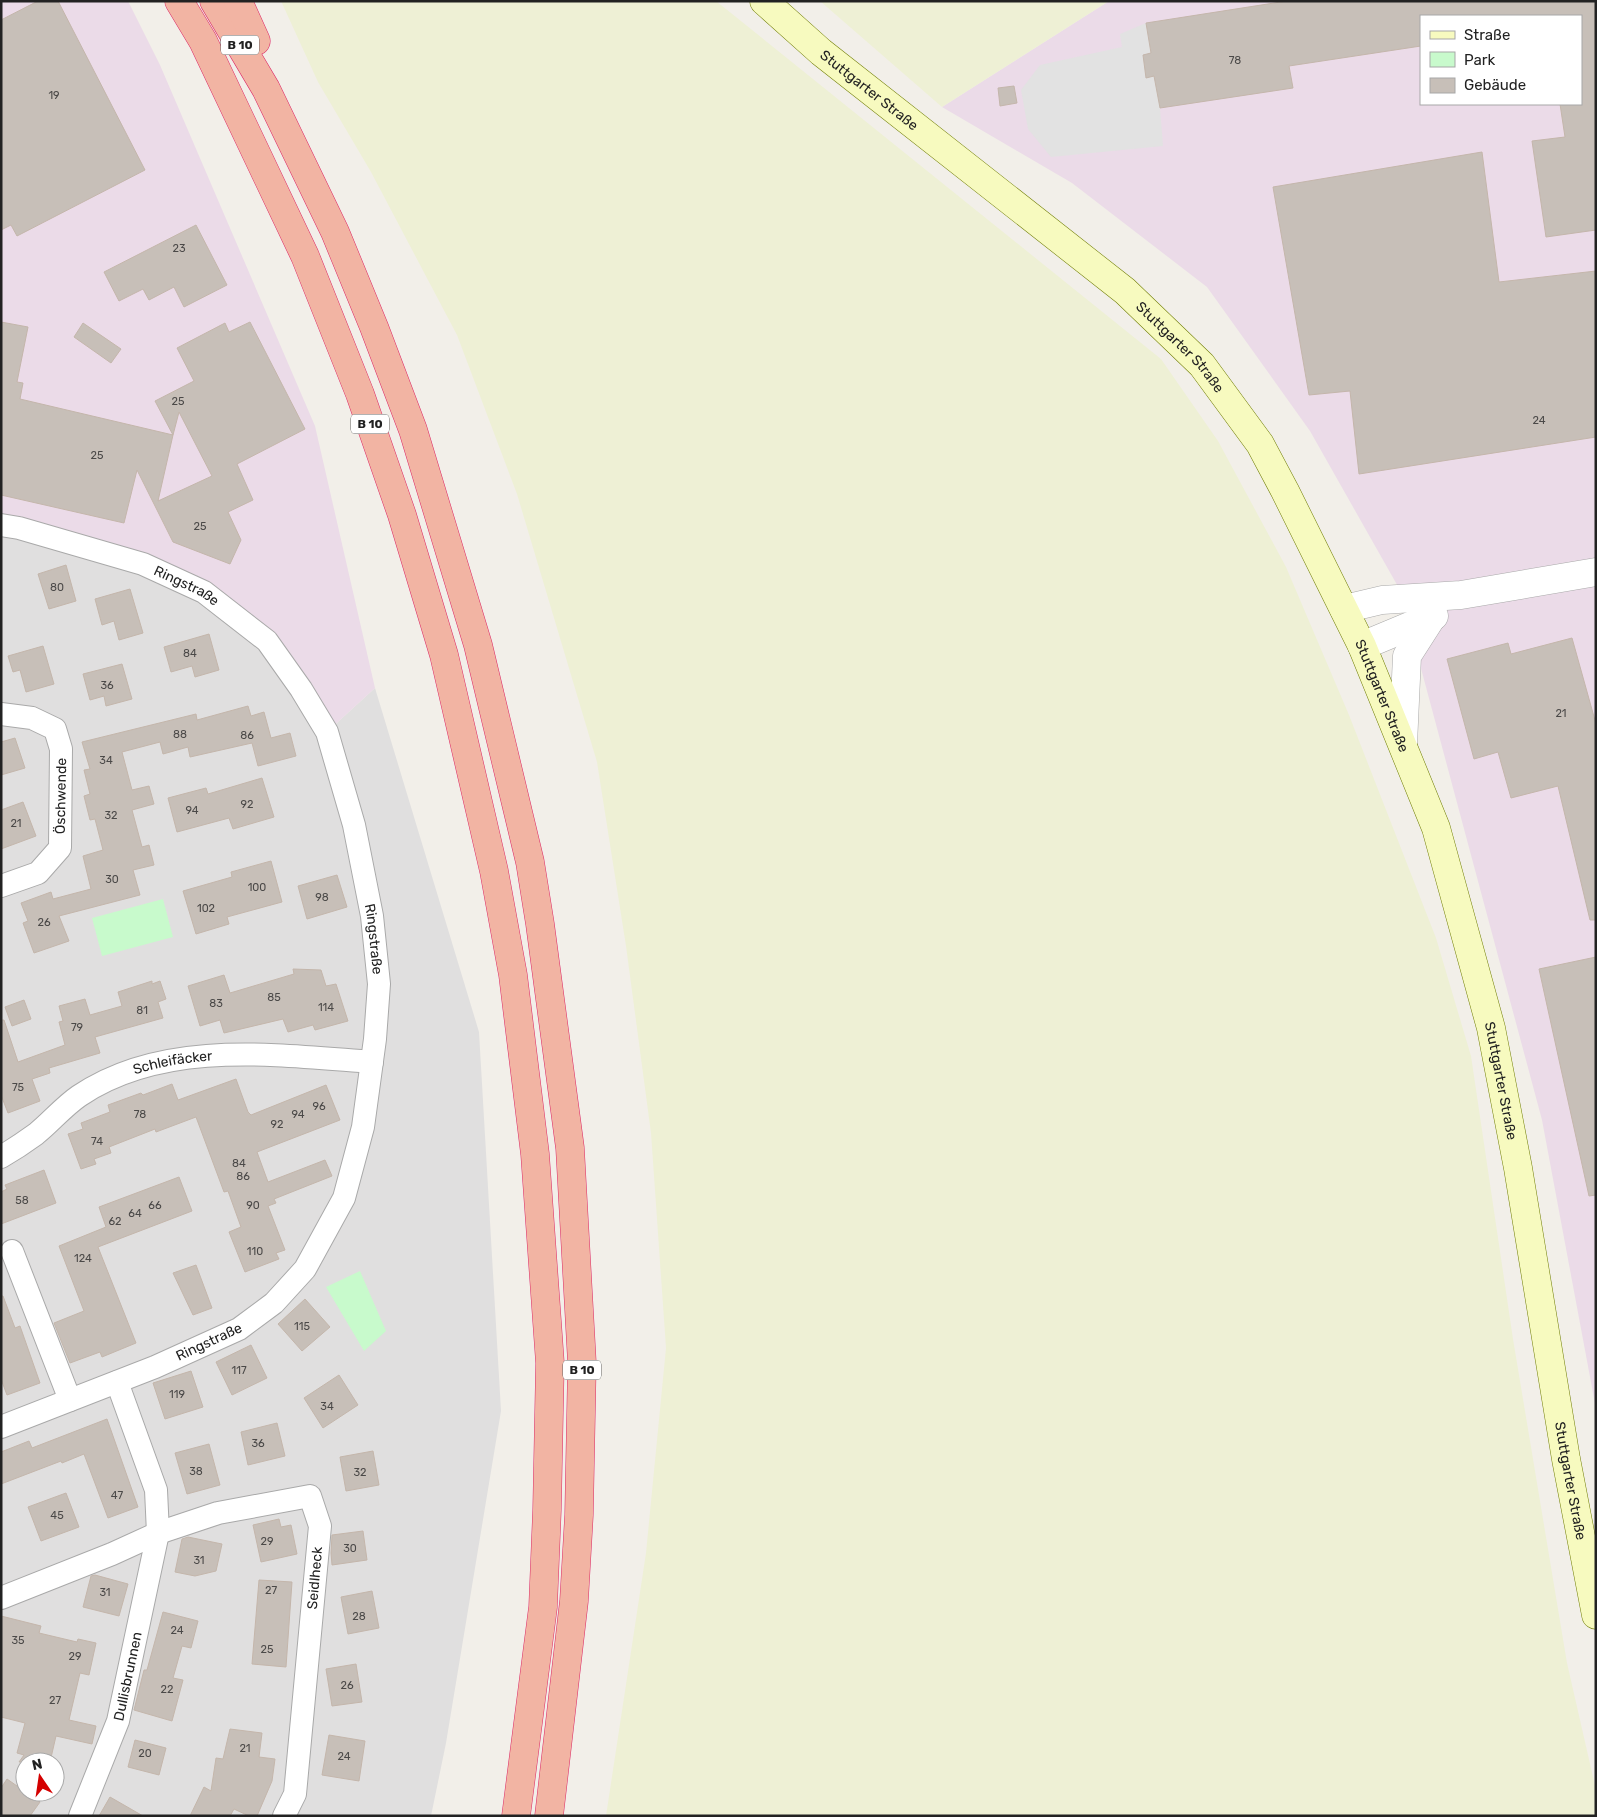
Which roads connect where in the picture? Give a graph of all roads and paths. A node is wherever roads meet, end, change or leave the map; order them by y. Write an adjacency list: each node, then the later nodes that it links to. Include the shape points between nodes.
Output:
1 (180, 1): 26 (highway, B 10, via 204,41 304,256 360,394 402,515 444,655 494,871 513,975 535,1154 550,1362 543,1607)
2 (214, 1): 5 (highway, B 10)
3 (238, 1): 5 (highway, via 256,38)
4 (764, 1): 9 (main road, Stuttgarter Straße, via 828,58 1125,291 1202,365 1260,444)
5 (266, 89): 27 (highway, B 10, via 335,232 413,430 478,644 530,862 570,1148 582,1363 574,1601)
6 (1, 525): 15 (street, Ringstraße, via 142,564 204,592 267,641 301,689 327,732 354,825 365,879 378,976)
7 (1596, 572): 8 (street)
8 (1461, 595): 9 (street, via 1382,600); 10 (street)
9 (1344, 609): 11 (main road, Stuttgarter Straße)
10 (1432, 617): 11 (street); 13 (street, via 1407,656)
11 (1362, 646): 13 (main road, Stuttgarter Straße)
12 (1, 714): 14 (street, Öschwende, via 32,718 55,729 61,749 60,848 38,873)
13 (1403, 744): 23 (main road, Stuttgarter Straße, via 1436,828 1491,1028)
14 (1, 886)
15 (372, 1062): 16 (street, Schleifäcker, via 239,1054 144,1066 120,1074 79,1096 36,1134); 18 (street, Ringstraße, via 363,1128 344,1198 305,1269 274,1303 239,1329)
16 (1, 1157)
17 (12, 1252): 19 (street)
18 (116, 1382): 19 (street, Ringstraße); 21 (street, Dullisbrunnen, via 156,1490)
19 (70, 1400): 20 (street, Ringstraße)
20 (1, 1427)
21 (158, 1533): 22 (street); 24 (street, Dullisbrunnen, via 118,1721); 25 (street, Seidlheck, via 218,1514 310,1496 320,1526 295,1794)
22 (1, 1598)
23 (1596, 1615)
24 (80, 1816)
25 (284, 1816)
26 (516, 1816)
27 (549, 1816)

